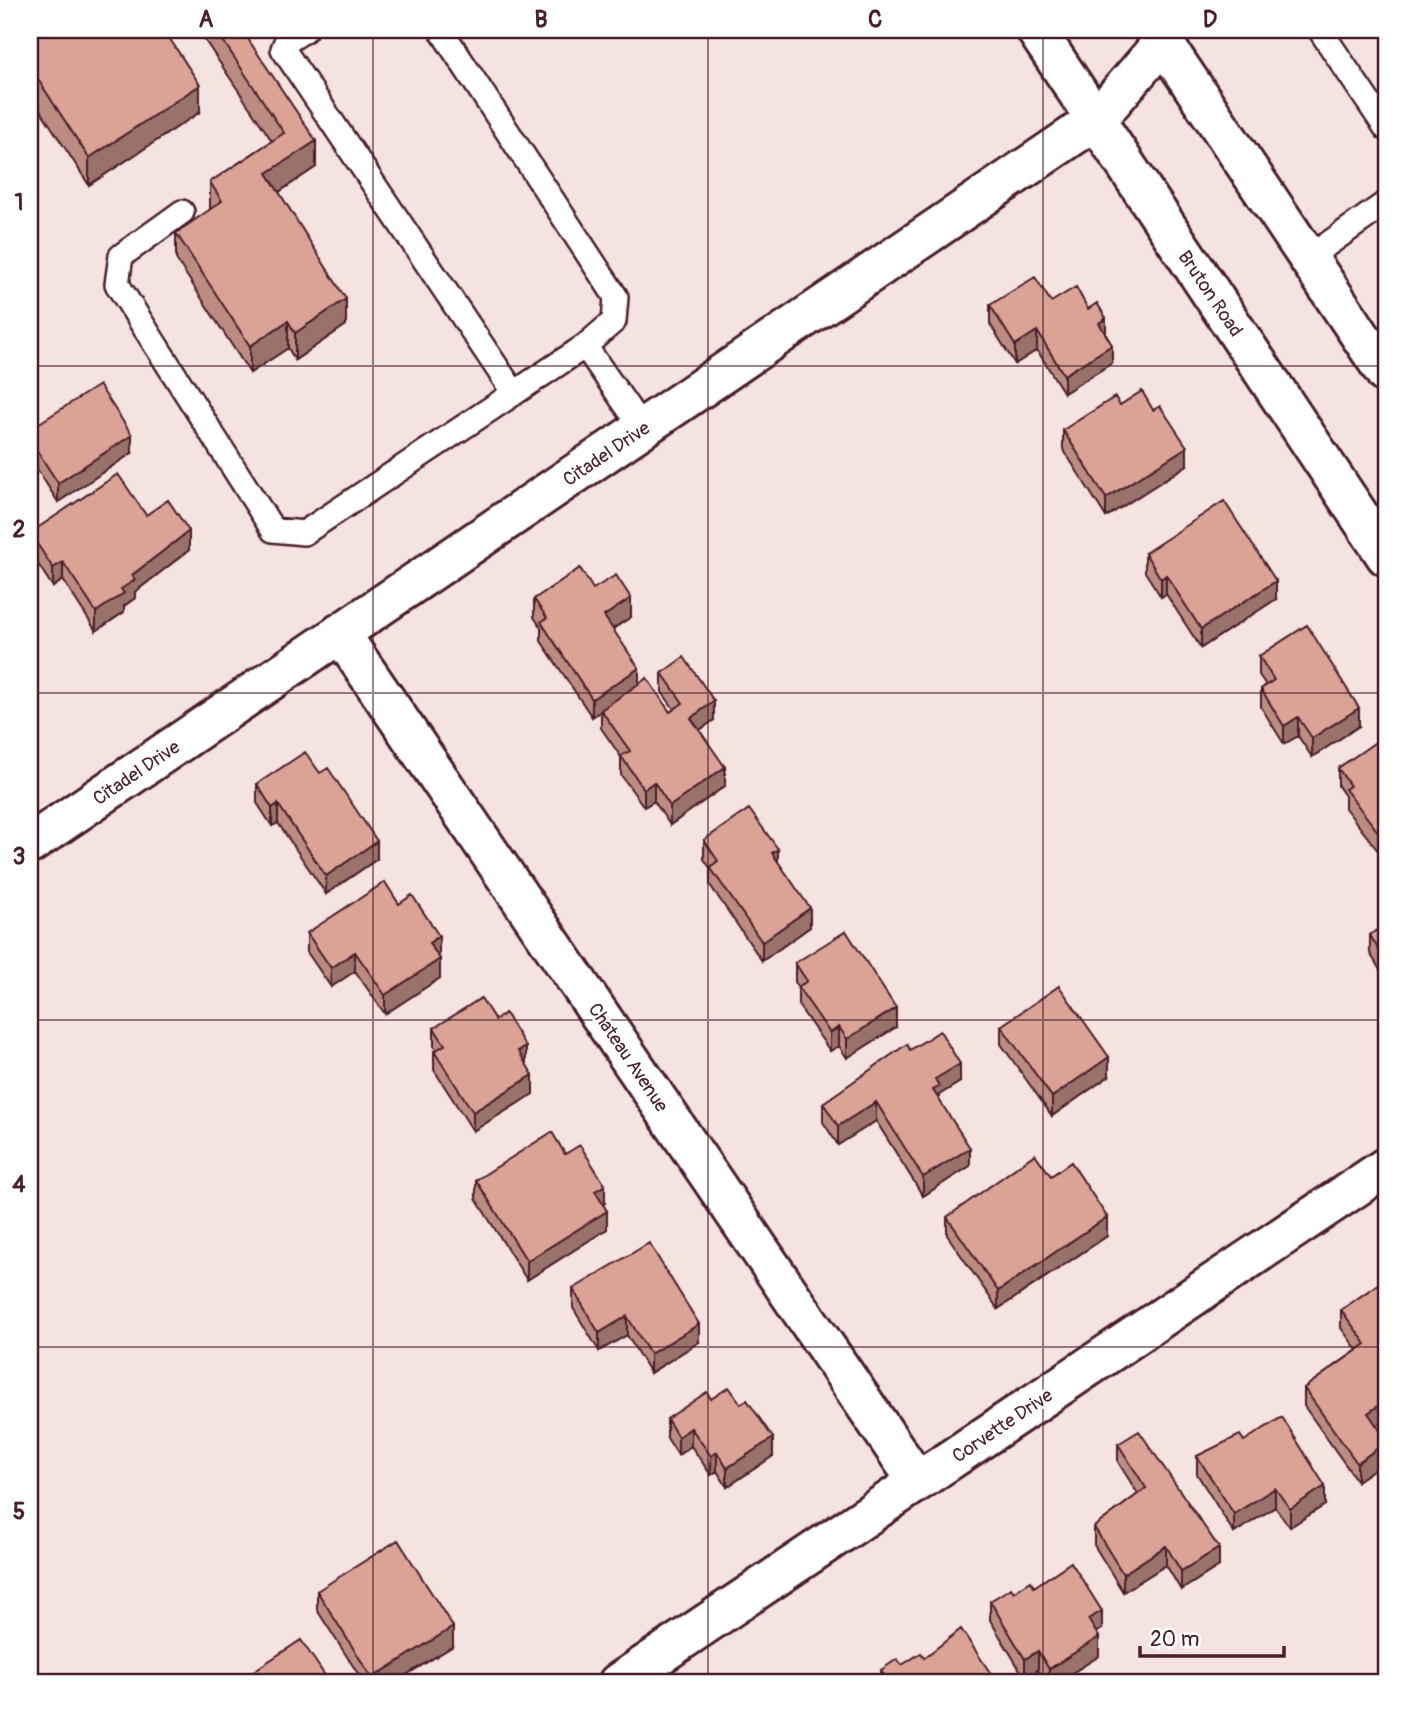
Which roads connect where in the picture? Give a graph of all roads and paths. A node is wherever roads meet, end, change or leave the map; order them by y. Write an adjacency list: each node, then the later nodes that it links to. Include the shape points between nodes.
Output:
1 (441, 30): 11 (lane, via 615,298 614,321)
2 (1036, 30): 6 (street, Bruton Road)
3 (1320, 30): 7 (lane)
4 (290, 34): 13 (lane, via 283,49)
5 (1166, 34): 6 (street, Citadel Drive); 10 (street)
6 (1096, 120): 14 (street, Citadel Drive); 15 (street, Bruton Road)
7 (1386, 128)
8 (1386, 203): 10 (lane)
9 (182, 212): 13 (lane, via 121,256 117,284 273,530 304,533)
10 (1308, 258): 12 (street)
11 (585, 346): 13 (lane); 14 (lane)
12 (1386, 374)
13 (514, 393)
14 (642, 428): 16 (street, Citadel Drive)
15 (1386, 556)
16 (340, 633): 17 (street, Citadel Drive); 19 (street, Chateau Avenue)
17 (30, 844)
18 (1386, 1167): 19 (street, Corvette Drive)
19 (917, 1481): 20 (street, Corvette Drive)
20 (618, 1683)

